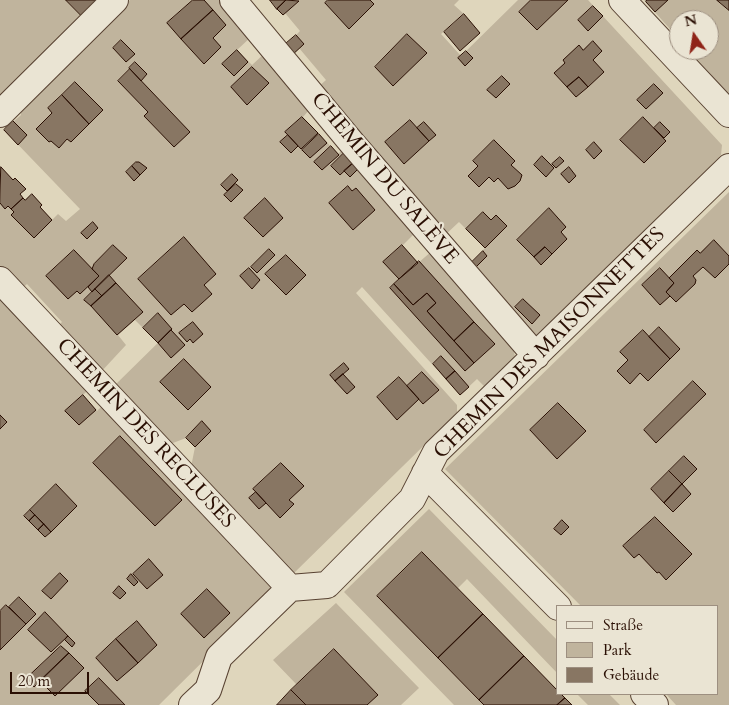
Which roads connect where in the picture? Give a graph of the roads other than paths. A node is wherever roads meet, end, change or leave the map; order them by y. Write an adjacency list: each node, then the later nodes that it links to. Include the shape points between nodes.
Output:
1 (114, 0): 4 (street)
2 (233, 0): 8 (street, CHEMIN DU SALÈVE)
3 (622, 0): 5 (street)
4 (0, 114)
5 (729, 114)
6 (729, 167): 8 (street, CHEMIN DES MAISONNETTES)
7 (0, 280): 10 (street, CHEMIN DES RECLUSES)
8 (536, 356): 9 (street, CHEMIN DES MAISONNETTES, via 436,452)
9 (425, 473): 10 (street, CHEMIN DES MAISONNETTES, via 412,499 327,585); 11 (street)
10 (290, 588): 13 (street, via 219,657 208,690)
11 (556, 605)
12 (645, 695): 14 (street)
13 (192, 705)
14 (655, 705)

